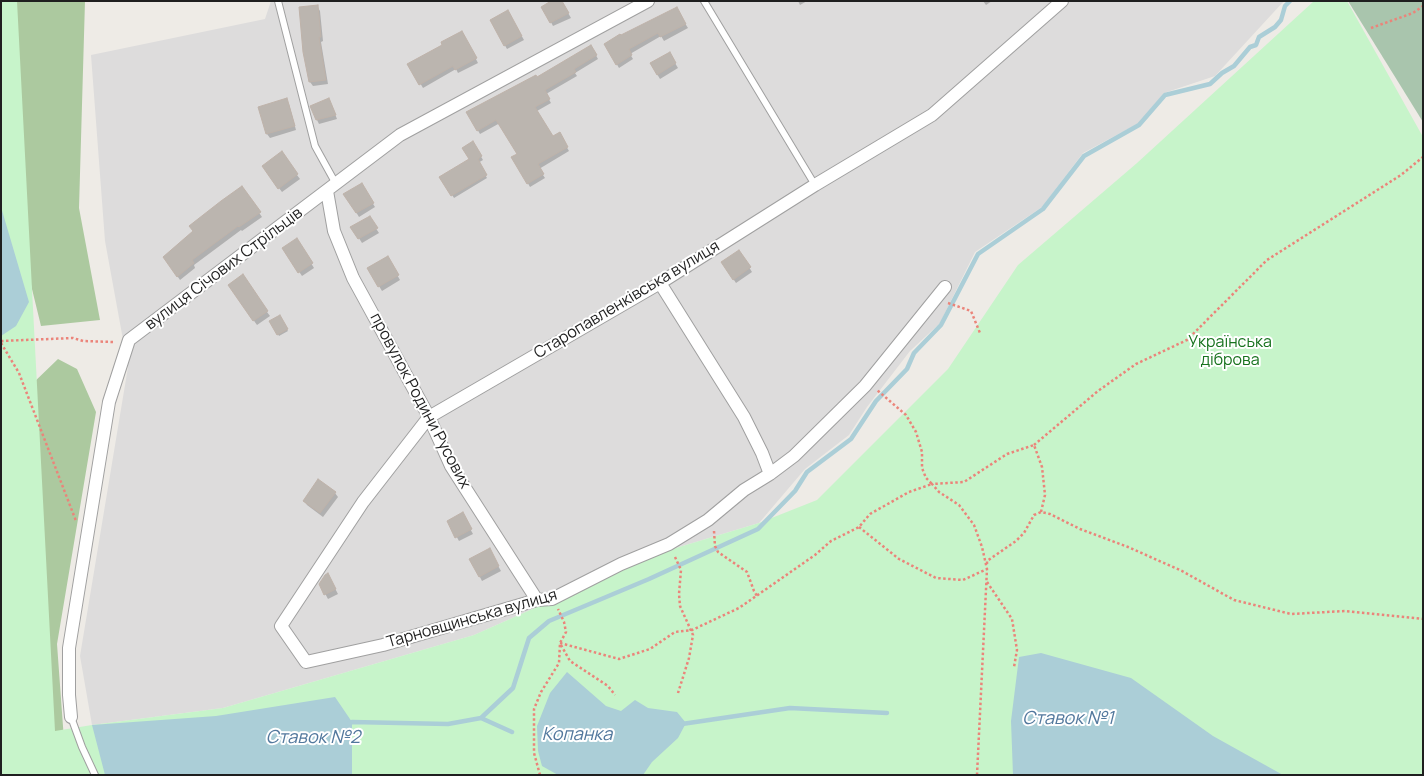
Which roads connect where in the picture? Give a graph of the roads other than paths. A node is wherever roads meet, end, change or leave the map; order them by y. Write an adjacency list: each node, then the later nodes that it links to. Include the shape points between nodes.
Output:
1 (278, 1): 6 (lane, via 315,146)
2 (648, 1): 6 (street, вулиця Січових Стрільців, via 400,135)
3 (704, 1): 5 (lane)
4 (1062, 1): 5 (street, Старопавленківська вулиця, via 932,115)
5 (815, 185): 7 (street, Старопавленківська вулиця)
6 (332, 187): 9 (street, провулок Родини Русових, via 334,231 353,278); 13 (street, вулиця Січових Стрільців, via 129,340 109,402 69,648)
7 (660, 282): 9 (street, Старопавленківська вулиця); 10 (street, via 744,417)
8 (945, 287): 10 (street, Тарновщинська вулиця, via 865,386 794,456)
9 (429, 417): 11 (street, провулок Родини Русових, via 451,466); 12 (street, Старопавленківська вулиця, via 362,502 280,626)
10 (770, 474): 11 (street, Тарновщинська вулиця, via 744,490 708,520 668,544 552,599)
11 (536, 600): 12 (street, Тарновщинська вулиця, via 383,645)
12 (306, 662)
13 (71, 718): 14 (lane)
14 (94, 775)

